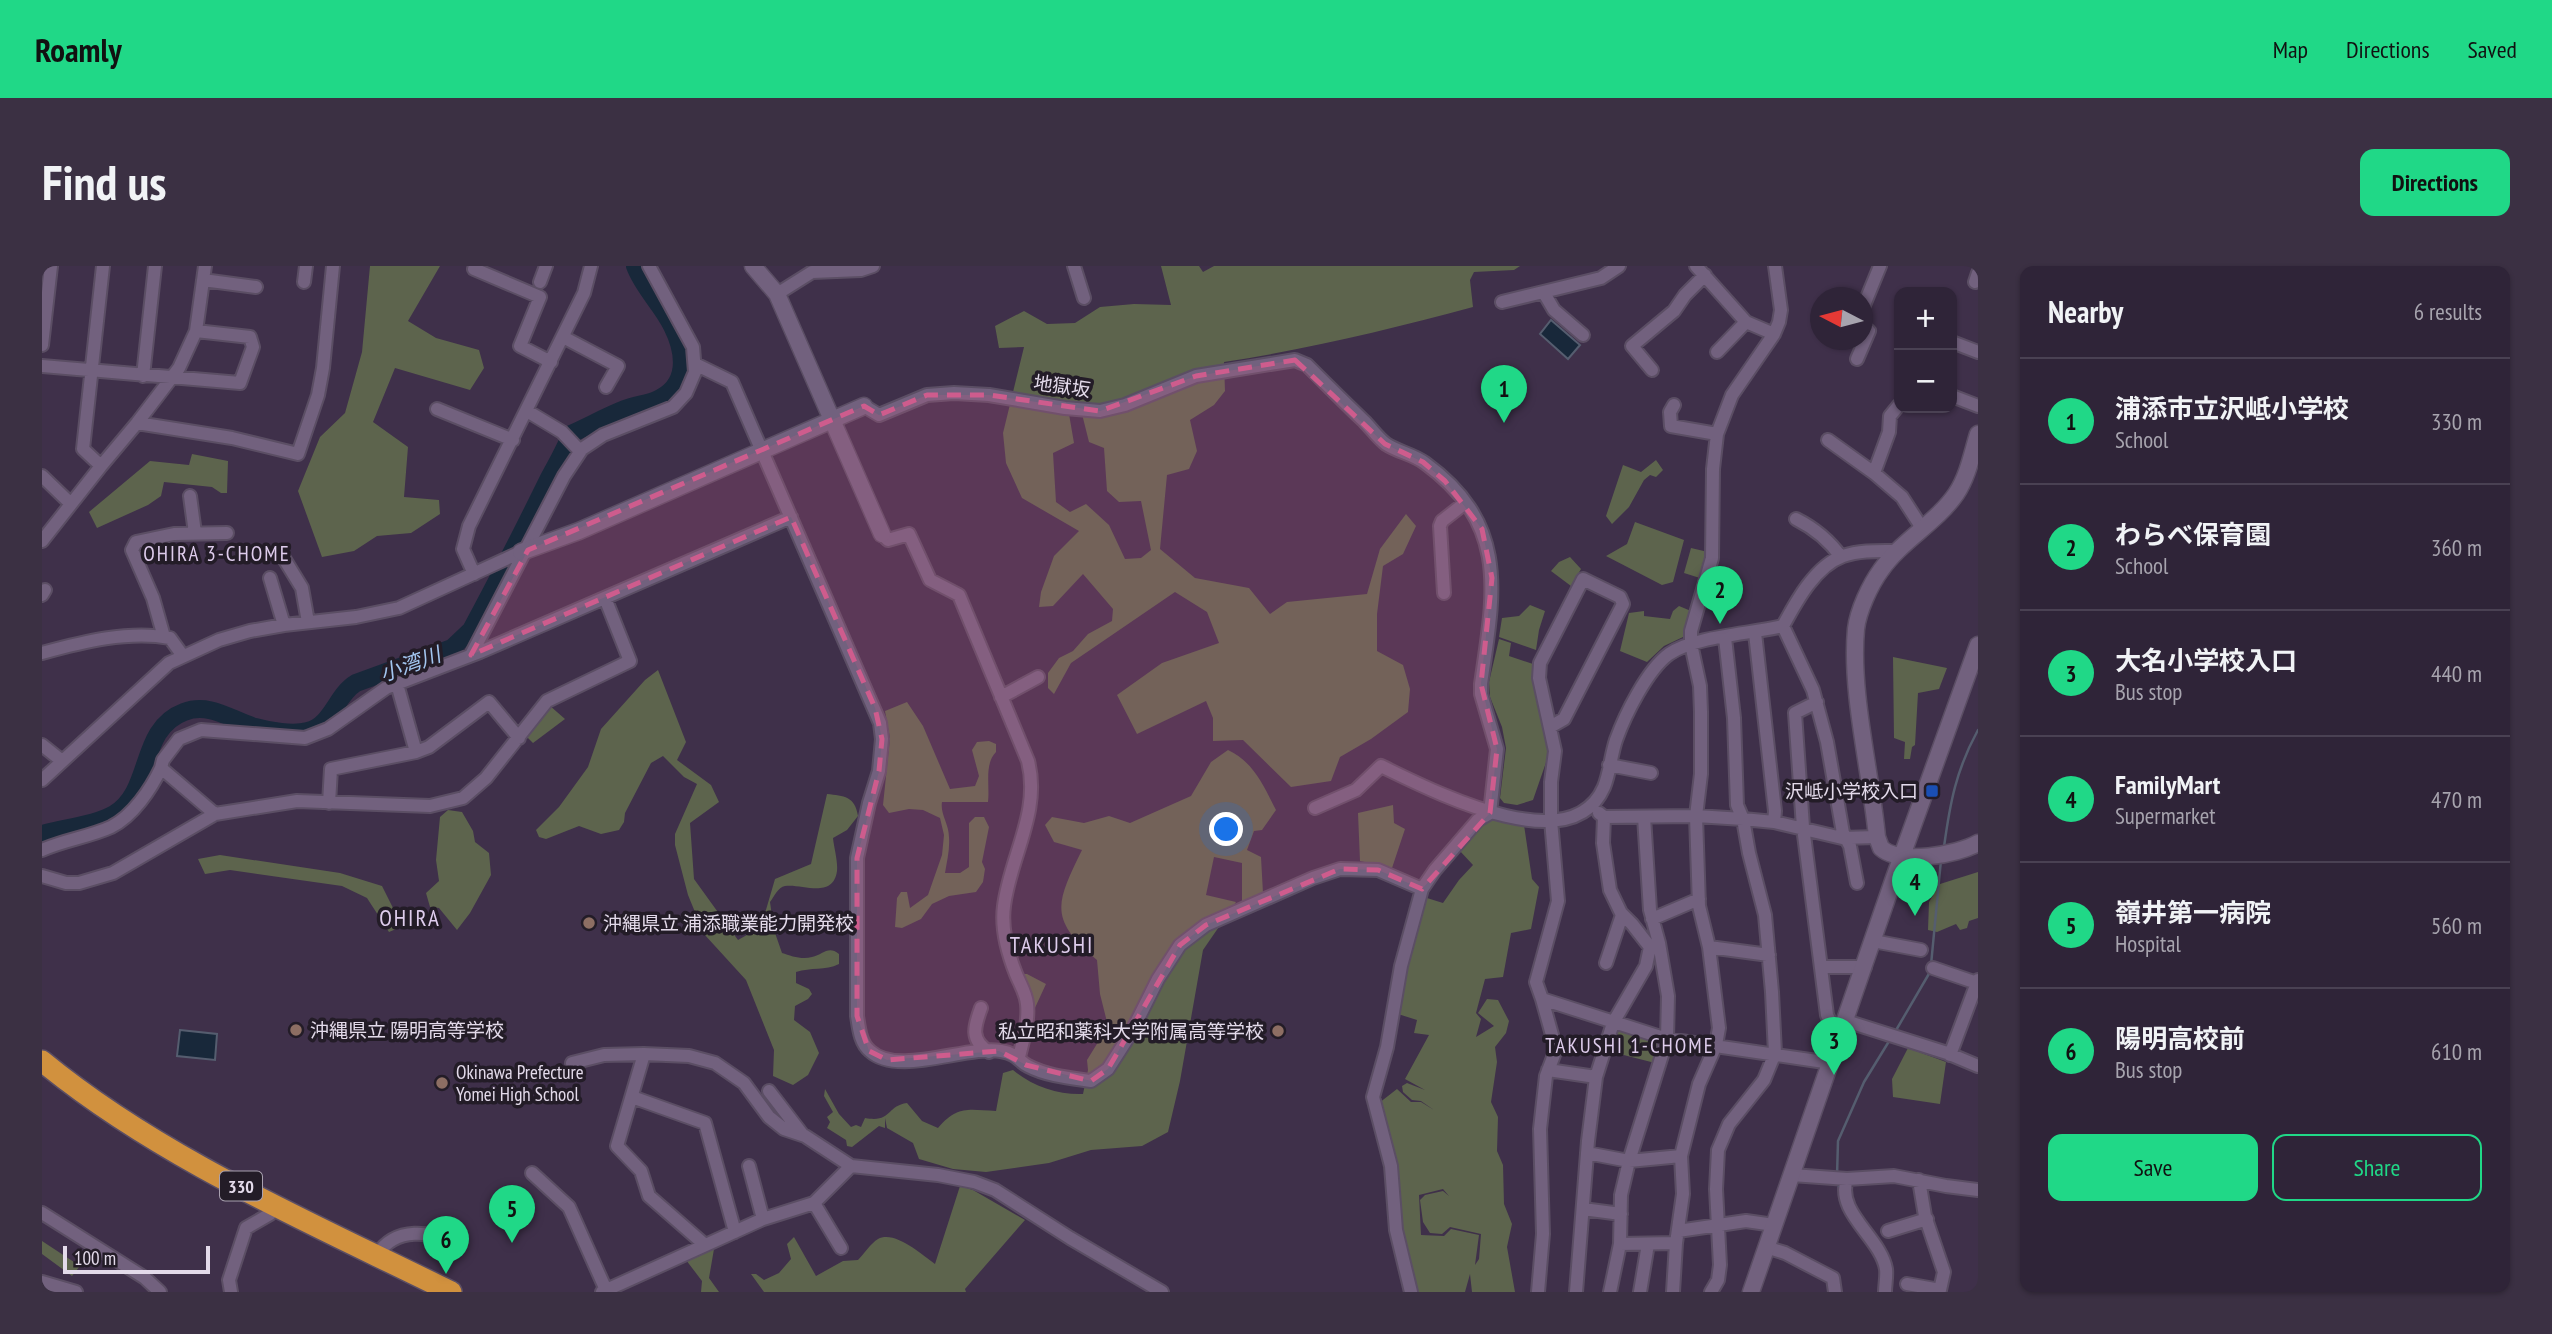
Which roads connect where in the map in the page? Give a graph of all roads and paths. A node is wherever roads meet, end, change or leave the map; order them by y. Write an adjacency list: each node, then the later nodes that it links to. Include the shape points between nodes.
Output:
1 (51, 266): 34 (street)
2 (103, 266): 42 (street)
3 (155, 266): 44 (street)
4 (205, 266): 19 (street)
5 (306, 266): 20 (street)
6 (333, 266): 55 (street, via 318,395 298,454 232,438)
7 (546, 266): 21 (street)
8 (591, 266): 32 (street)
9 (649, 266): 40 (street, via 693,347)
10 (753, 266): 25 (street)
11 (873, 266): 17 (street)
12 (1074, 266): 26 (street)
13 (1619, 266): 24 (street, via 1601,278)
14 (1775, 266): 30 (street, via 1781,310)
15 (1880, 266): 23 (street)
16 (474, 269): 39 (street, via 540,297 520,346)
17 (811, 269): 25 (street)
18 (1701, 270): 28 (street); 43 (street, via 1674,311 1632,346)
19 (203, 280): 22 (street); 29 (street)
20 (304, 282)
21 (540, 282)
22 (256, 286)
23 (1872, 287)
24 (1544, 293): 27 (street); 31 (street, via 1554,310)
25 (777, 294): 54 (street)
26 (1084, 298)
27 (1502, 302)
28 (1746, 322): 30 (street); 36 (street)
29 (196, 331): 45 (street); 45 (street, via 250,337 253,346 240,383)
30 (1774, 334): 56 (street, via 1732,395)
31 (1583, 335)
32 (563, 337): 39 (street); 46 (street, via 618,366)
33 (1957, 344): 37 (street)
34 (42, 345)
35 (1861, 350): 38 (street)
36 (1717, 352)
37 (1978, 352)
38 (1857, 359)
39 (551, 362): 52 (street)
40 (695, 364): 60 (street, via 686,393 673,407 603,435); 61 (street, via 732,382)
41 (42, 366): 42 (street)
42 (91, 370): 44 (street); 62 (street, via 83,449)
43 (1652, 370)
44 (143, 376): 45 (street)
45 (172, 379): 55 (street)
46 (606, 387)
47 (1957, 398): 50 (street)
48 (1674, 405): 56 (street, via 1671,426)
49 (864, 406): 54 (street); 67 (street, 地獄坂, via 879,415 927,395 954,393 1100,411 1196,376 1295,360 1307,365 1385,443 1423,462)
50 (1978, 406)
51 (437, 409): 58 (street)
52 (527, 411): 58 (street); 60 (street, via 562,432)
53 (1894, 411): 63 (street)
54 (834, 420): 61 (street); 73 (street)
55 (137, 424): 62 (street)
56 (1717, 434): 89 (street, via 1712,558)
57 (1978, 434): 70 (street, via 1968,471 1955,495)
58 (513, 440): 79 (street, via 469,526 463,549)
59 (1828, 440): 63 (street)
60 (580, 451): 75 (street)
61 (763, 452): 68 (street); 75 (street)
62 (101, 466): 66 (street)
63 (1874, 473): 70 (street, via 1902,497)
64 (42, 476): 66 (street)
65 (190, 496): 71 (street)
66 (71, 503): 74 (street)
67 (1465, 503): 81 (street, via 1440,526); 110 (street, via 1482,529 1491,561 1491,619 1481,684 1497,748)
68 (791, 517): 82 (street); 145 (street, via 880,723 879,771 857,858 860,1036 869,1051 887,1060)
69 (1796, 519): 78 (street, via 1830,542)
70 (1922, 528): 76 (street)
71 (195, 533): 72 (street); 87 (street, via 136,542 132,550)
72 (227, 533)
73 (882, 534): 96 (street, via 888,540 909,534 930,580 959,594)
74 (43, 539)
75 (525, 551): 79 (street); 92 (street)
76 (1897, 551): 78 (street); 119 (street, via 1880,571 1856,627 1856,670)
77 (280, 552): 83 (street, via 302,588)
78 (1841, 557): 85 (street, via 1821,571 1797,599)
79 (474, 574): 83 (street, via 399,608)
80 (270, 578): 84 (street)
81 (1444, 593)
82 (605, 598): 92 (street); 99 (street, via 631,661 547,701)
83 (308, 622): 84 (street)
84 (284, 625): 93 (street, via 219,640)
85 (1783, 626): 86 (street); 97 (street)
86 (1755, 633): 88 (street); 117 (street)
87 (164, 637): 91 (street, via 128,637); 93 (street, via 170,638)
88 (1724, 638): 89 (street); 115 (street, via 1734,718 1737,805)
89 (1691, 644): 103 (street, via 1670,654 1648,678 1622,725); 112 (street, via 1701,712)
90 (1978, 645): 123 (street)
91 (42, 653)
92 (471, 655): 95 (street)
93 (183, 656): 102 (street, via 169,663)
94 (1038, 677): 96 (street)
95 (397, 684): 101 (street); 104 (street, via 328,729 305,738 201,730 179,739)
96 (1001, 697): 149 (street, via 1031,775 1030,810 1003,908 1011,960 1027,1005)
97 (1817, 702): 118 (street, via 1795,713); 120 (street)
98 (1550, 727): 98 (street, via 1540,663 1583,579 1620,597 1623,604 1564,719); 116 (street, via 1555,751)
99 (519, 738): 101 (street, via 489,702); 107 (street, via 463,798 430,806)
100 (42, 745): 102 (street)
101 (416, 752): 107 (street, via 331,769)
102 (62, 761): 106 (street)
103 (1609, 765): 105 (street); 108 (street, via 1604,787)
104 (161, 768): 111 (street); 122 (street, via 130,813 111,827)
105 (1651, 773)
106 (42, 780)
107 (330, 803): 111 (street, via 297,801)
108 (1591, 805): 113 (street); 116 (street)
109 (1315, 808): 110 (street, via 1356,790 1381,765)
110 (1490, 813): 116 (street); 126 (street, via 1478,820)
111 (215, 814): 124 (street, via 113,873 79,883)
112 (1696, 816): 114 (street); 115 (street); 127 (street)
113 (1604, 817): 114 (street); 128 (street, via 1610,890)
114 (1644, 817): 129 (street)
115 (1743, 819): 117 (street); 133 (street, via 1765,915)
116 (1551, 820): 139 (street, via 1558,901 1536,982)
117 (1774, 822): 118 (street)
118 (1803, 827): 120 (street); 135 (street)
119 (1877, 837): 120 (street); 123 (street, via 1884,851)
120 (1847, 838): 125 (street)
121 (1978, 843): 123 (street, via 1943,854)
122 (42, 850)
123 (1902, 856): 130 (street)
124 (42, 877)
125 (1857, 883)
126 (1422, 889): 149 (street, via 1378,870 1340,869 1313,877 1206,925 1180,945 1108,1069 1091,1082 1026,1065); 199 (street, via 1373,1097 1391,1166 1396,1230)
127 (1699, 899): 129 (street); 131 (street)
128 (1622, 915): 134 (street); 141 (street, via 1650,947 1646,967)
129 (1652, 919): 143 (street, via 1668,996)
130 (1873, 941): 132 (street); 136 (street)
131 (1709, 947): 133 (street); 144 (street, via 1719,1028)
132 (1921, 950)
133 (1769, 955): 146 (street)
134 (1606, 963)
135 (1821, 967): 136 (street); 142 (street, via 1827,1015 1835,1030)
136 (1865, 967): 142 (street)
137 (1933, 968): 138 (street)
138 (1977, 981): 148 (street)
139 (1542, 999): 141 (street); 154 (street, via 1554,1042)
140 (981, 1008): 145 (street, via 975,1038)
141 (1613, 1023): 143 (street); 156 (street)
142 (1843, 1028): 148 (street, via 1892,1036); 152 (street)
143 (1667, 1039): 144 (street); 162 (street)
144 (1716, 1045): 146 (street); 161 (street, via 1699,1084)
145 (989, 1052): 149 (street)
146 (1775, 1053): 152 (street); 177 (street, via 1764,1080 1730,1124 1717,1150)
147 (644, 1054): 151 (street, via 604,1055); 158 (street); 159 (street, via 689,1056 715,1063 744,1083 769,1117 784,1129)
148 (1950, 1055): 153 (street)
149 (1019, 1057)
150 (42, 1061): 188 (highway, 330, via 175,1151)
151 (572, 1063)
152 (1831, 1063): 166 (street)
153 (1978, 1066)
154 (1549, 1070): 156 (street); 200 (street, via 1540,1129 1544,1234)
155 (42, 1077): 173 (highway, 330, via 131,1140)
156 (1596, 1077): 160 (street)
157 (769, 1091): 159 (street)
158 (632, 1097): 180 (street, via 705,1123); 185 (street, via 617,1146 641,1171 649,1196)
159 (805, 1136): 164 (street)
160 (1587, 1153): 162 (street); 171 (street)
161 (1681, 1156): 162 (street); 181 (street, via 1683,1194)
162 (1629, 1161): 174 (street)
163 (749, 1166): 175 (street)
164 (850, 1166): 170 (street); 198 (street, via 938,1175 995,1190)
165 (532, 1173): 192 (street, via 569,1207)
166 (1792, 1175): 167 (street); 178 (street)
167 (1840, 1178): 168 (street); 208 (street, via 1849,1206 1886,1268)
168 (1919, 1180): 169 (street); 176 (street)
169 (1978, 1189)
170 (814, 1203): 175 (street); 187 (street)
171 (1583, 1209): 174 (street); 201 (street)
172 (42, 1213): 194 (street)
173 (270, 1214): 195 (street, via 246,1228 229,1280); 196 (highway, 330)
174 (1620, 1214): 183 (street)
175 (763, 1219): 180 (street)
176 (1927, 1219): 179 (street); 190 (street, via 1944,1272 1940,1290)
177 (1718, 1224): 178 (street); 181 (street); 205 (street, via 1720,1265)
178 (1774, 1225): 186 (street)
179 (1888, 1231)
180 (735, 1232): 185 (street)
181 (1677, 1237): 184 (street); 204 (street)
182 (460, 1241): 188 (street, via 409,1233 388,1241)
183 (1620, 1244): 184 (street); 202 (street)
184 (1648, 1244): 203 (street)
185 (705, 1245): 191 (street)
186 (1766, 1247): 206 (street); 207 (street, via 1833,1278)
187 (841, 1248)
188 (377, 1255): 197 (highway, 330)
189 (42, 1282): 193 (street)
190 (1908, 1284)
191 (626, 1287): 192 (street)
192 (604, 1291)
193 (76, 1292)
194 (160, 1292)
195 (231, 1292)
196 (425, 1292)
197 (452, 1292)
198 (1162, 1292)
199 (1410, 1292)
200 (1538, 1292)
201 (1576, 1292)
202 (1610, 1292)
203 (1640, 1292)
204 (1673, 1292)
205 (1711, 1292)
206 (1751, 1292)
207 (1835, 1292)
208 (1885, 1292)

